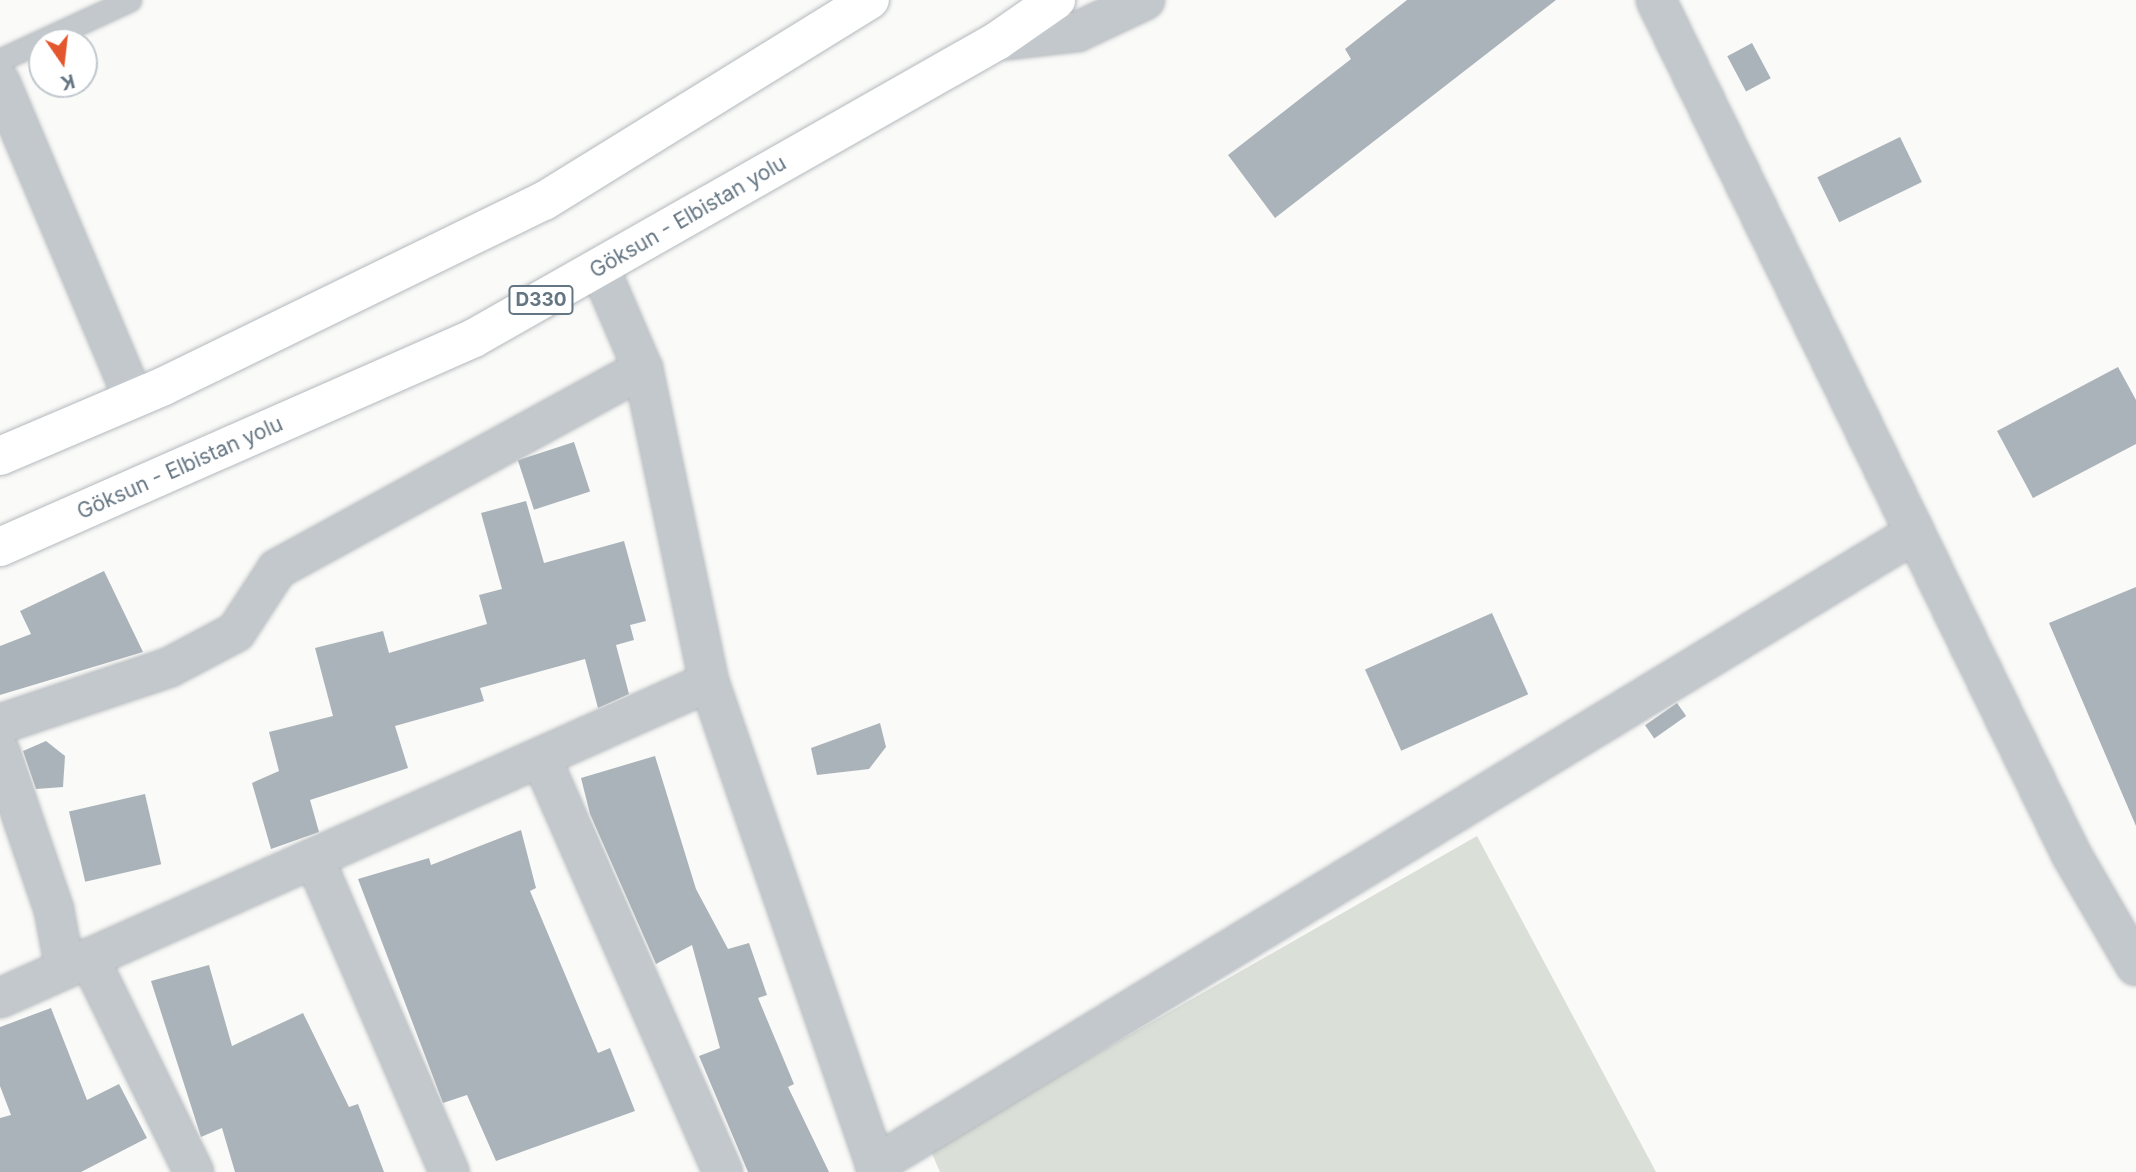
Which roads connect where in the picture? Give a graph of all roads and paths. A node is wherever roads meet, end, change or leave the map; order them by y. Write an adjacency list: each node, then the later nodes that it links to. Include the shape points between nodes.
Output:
1 (130, 0): 7 (lane)
2 (870, 0): 11 (highway, via 544,201)
3 (1056, 0): 6 (highway, Göksun - Elbistan yolu / D330)
4 (1146, 0): 6 (street, via 1077,33)
5 (1656, 0): 13 (street)
6 (997, 41): 9 (highway, Göksun - Elbistan yolu / D330)
7 (0, 60)
8 (3, 99): 11 (street)
9 (599, 267): 10 (street); 14 (highway, Göksun - Elbistan yolu / D330, via 474,338)
10 (643, 369): 15 (street); 16 (street, via 276,569 236,632 170,667)
11 (134, 399): 12 (highway)
12 (0, 456)
13 (1915, 533): 21 (street, via 2071,854); 23 (street)
14 (0, 547)
15 (709, 682): 18 (street); 23 (street)
16 (0, 724)
17 (0, 752): 20 (street)
18 (541, 758): 19 (street); 26 (street)
19 (314, 858): 20 (street); 25 (street)
20 (77, 964): 22 (street); 24 (street)
21 (2136, 966)
22 (0, 998)
23 (876, 1168)
24 (194, 1172)
25 (449, 1172)
26 (723, 1172)

